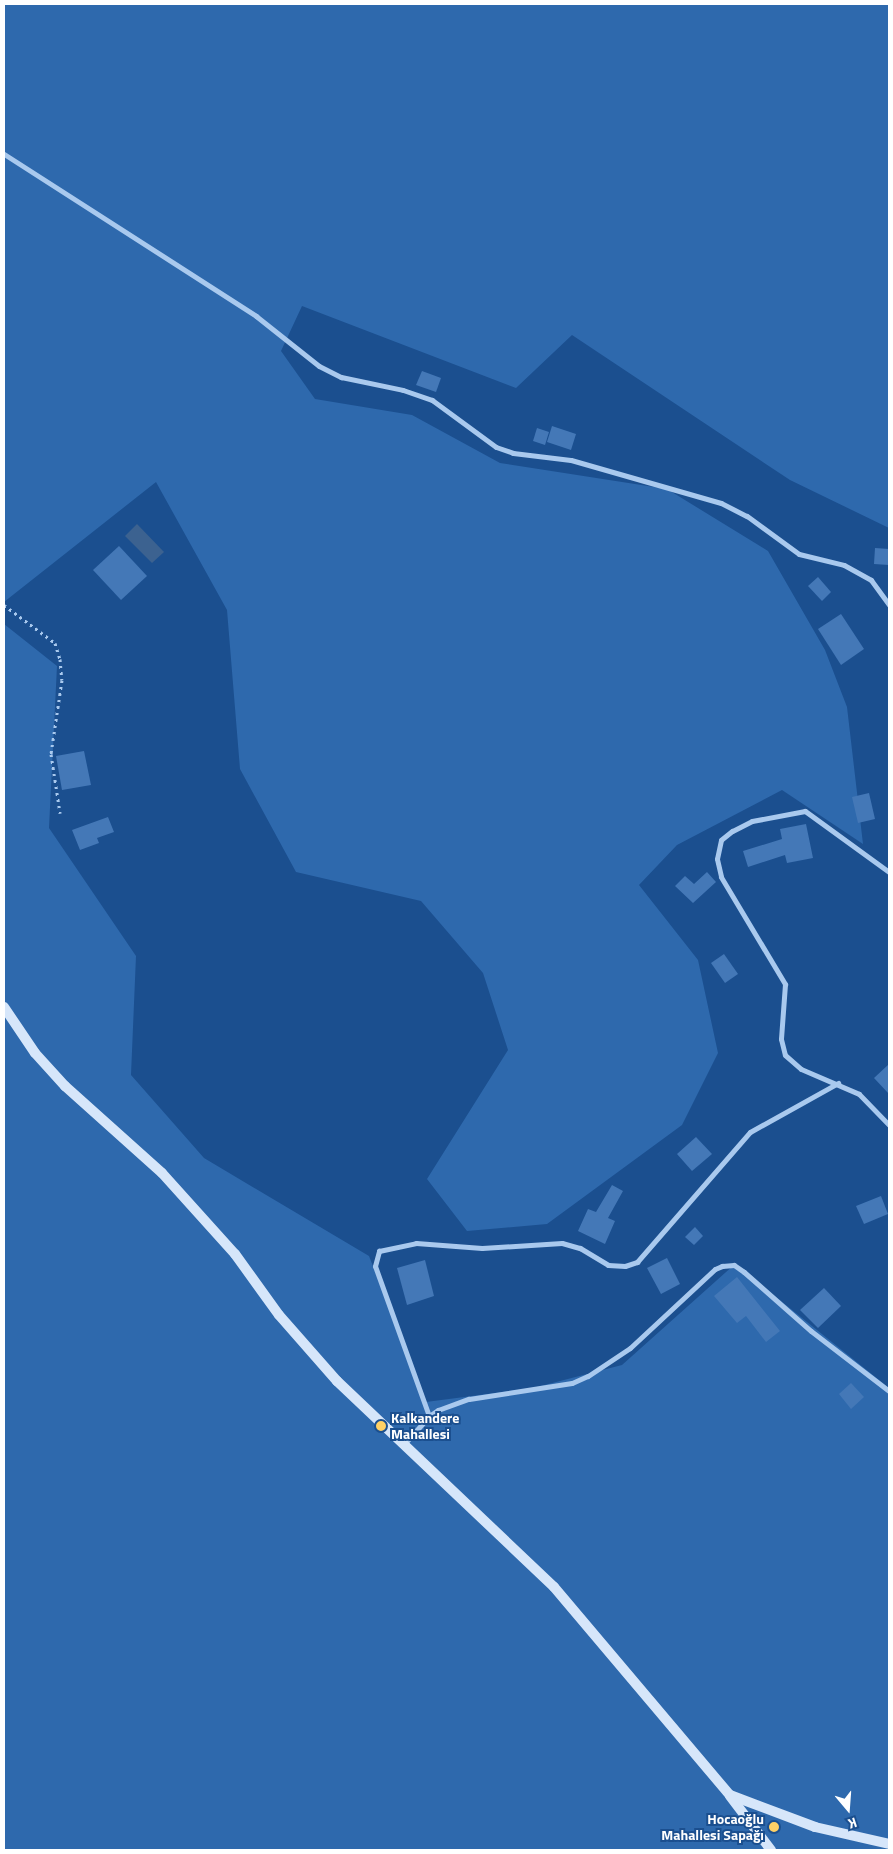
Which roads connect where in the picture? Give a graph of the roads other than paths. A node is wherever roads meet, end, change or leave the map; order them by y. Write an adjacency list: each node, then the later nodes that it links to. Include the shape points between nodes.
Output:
1 (4, 154): 2 (street, via 256,316 319,366 341,377 403,390 432,400 496,447 513,453 571,460 721,503 747,516 799,554 844,565 871,580)
2 (889, 605)
3 (889, 872): 5 (street, via 805,811 752,821 732,831 722,840 717,859 721,877 785,984 781,1039 785,1055 801,1069)
4 (4, 1007): 9 (street, via 35,1053 65,1086 162,1173 235,1254 279,1315 337,1380)
5 (838, 1083): 6 (street, via 859,1094); 8 (street, via 750,1132 637,1262 625,1266 608,1265 580,1248 562,1243 482,1248 416,1243 379,1251 375,1266)
6 (889, 1125)
7 (889, 1390): 8 (street, via 734,1265 715,1269 630,1348 588,1376 572,1383 469,1399)
8 (429, 1416): 9 (street)
9 (405, 1443): 10 (street, via 554,1587)
10 (730, 1795): 11 (street, via 814,1827); 12 (street)
11 (889, 1844)
12 (772, 1850)

